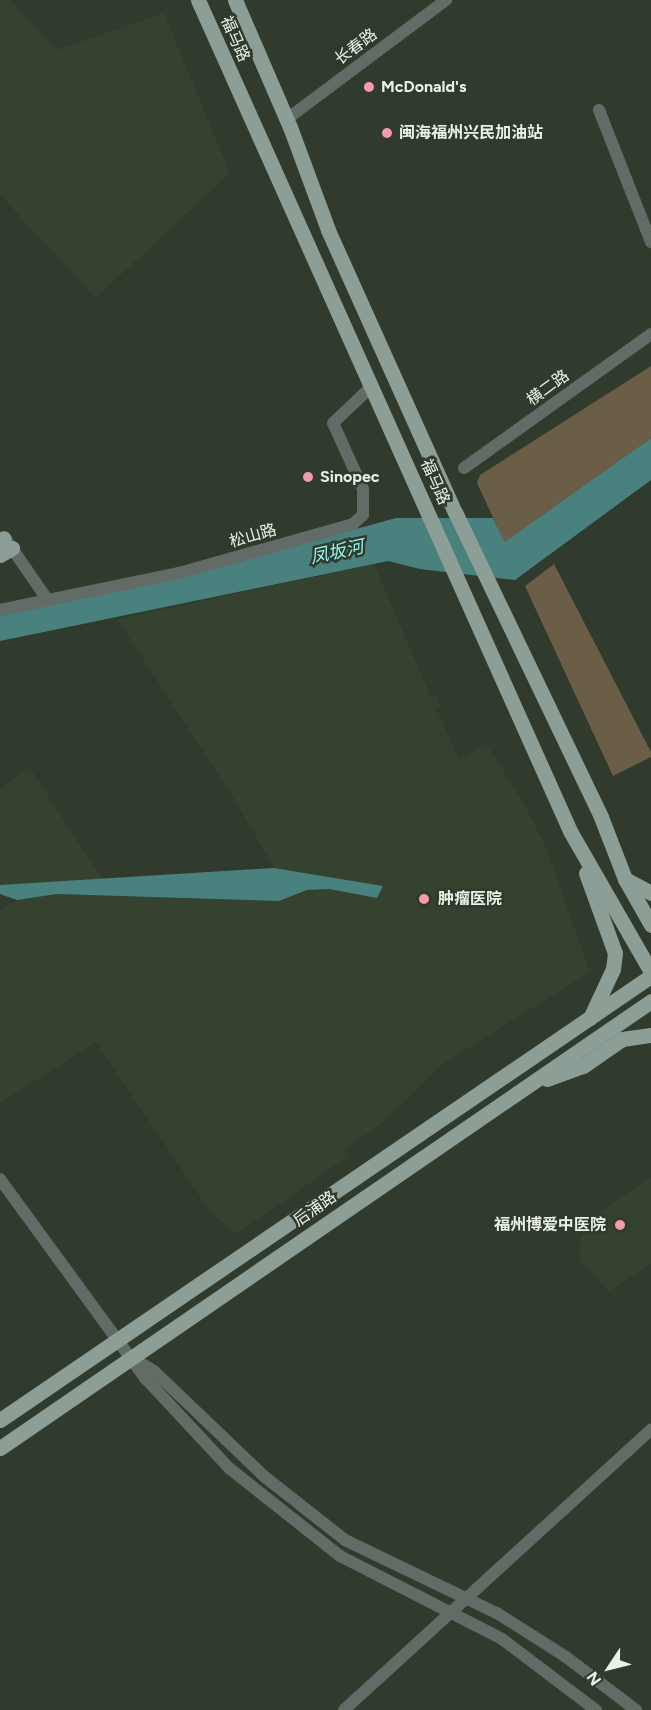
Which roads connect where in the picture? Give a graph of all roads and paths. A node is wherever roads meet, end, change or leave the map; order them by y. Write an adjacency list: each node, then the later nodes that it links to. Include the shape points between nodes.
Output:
1 (198, 0): 8 (main road, 福马路)
2 (235, 0): 5 (main road, 福马路)
3 (446, 0): 5 (street, 长春路)
4 (599, 110): 6 (street)
5 (287, 119): 14 (main road, 福马路, via 328,230 489,587 601,817)
6 (651, 242)
7 (651, 334): 9 (street, 横二路)
8 (372, 386): 11 (street, 松山路, via 333,423 363,489 363,515 353,524 179,573); 13 (main road, 福马路)
9 (464, 468)
10 (4, 545): 11 (street)
11 (47, 599): 12 (street, 松山路)
12 (0, 609)
13 (570, 831): 17 (main road, 福马路); 19 (main road, via 615,953 613,969)
14 (625, 879): 15 (main road); 16 (main road, 福马路)
15 (651, 893)
16 (651, 925)
17 (651, 974): 19 (main road, 后浦路)
18 (651, 1001): 21 (main road, 后浦路)
19 (590, 1018): 23 (main road, 后浦路)
20 (651, 1035): 21 (main road, via 622,1039 583,1066)
21 (525, 1088): 24 (main road, 后浦路)
22 (0, 1179): 23 (street)
23 (119, 1339): 24 (street); 25 (main road, 后浦路)
24 (133, 1358): 27 (main road, 后浦路); 28 (street, via 155,1372 241,1457 327,1527 364,1551); 29 (street, via 161,1398 208,1448 309,1534 357,1566)
25 (0, 1420)
26 (651, 1430): 28 (street)
27 (0, 1448)
28 (466, 1599): 29 (street); 32 (street, via 544,1642)
29 (452, 1612): 30 (street); 31 (street, via 502,1639)
30 (344, 1710)
31 (596, 1710)
32 (636, 1710)

